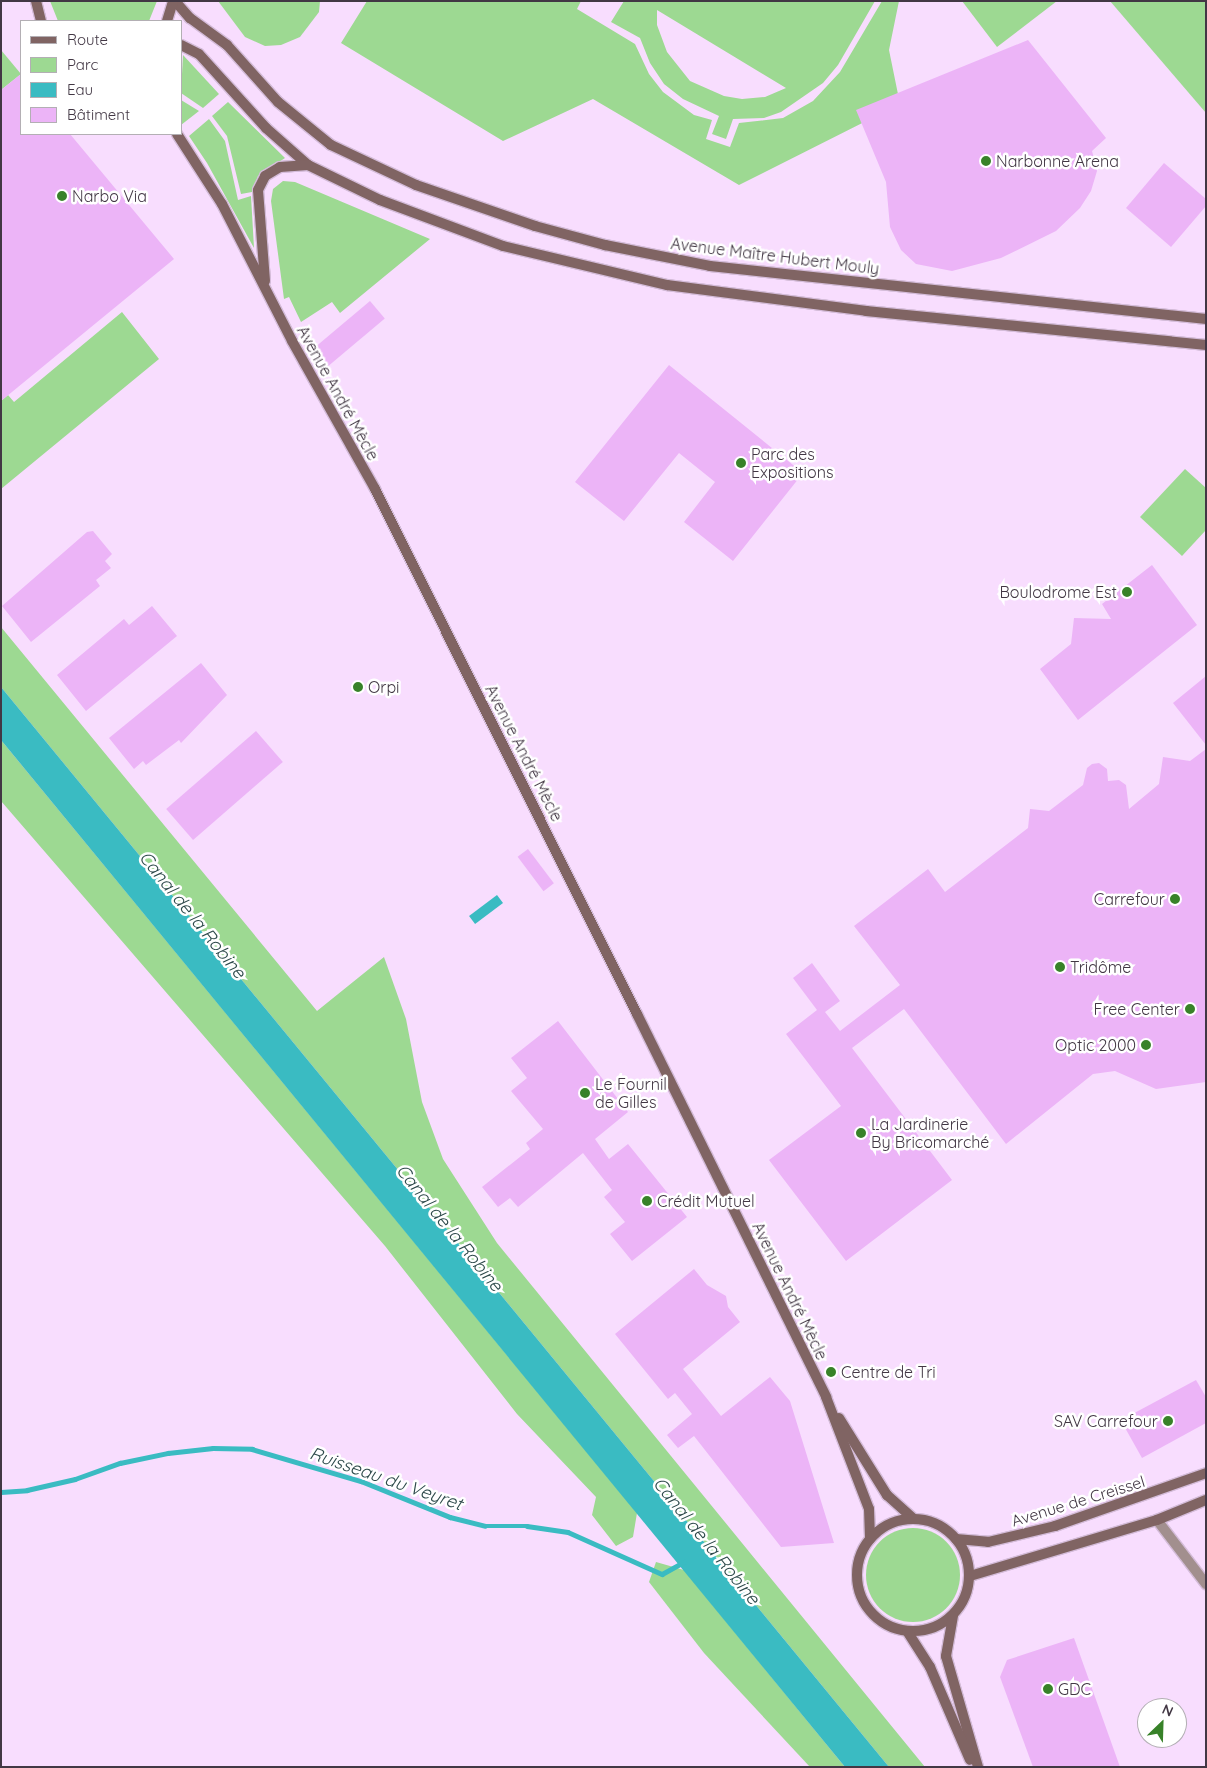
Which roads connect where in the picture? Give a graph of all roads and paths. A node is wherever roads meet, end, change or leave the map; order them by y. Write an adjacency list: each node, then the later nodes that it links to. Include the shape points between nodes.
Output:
1 (36, 1): 3 (street)
2 (174, 1): 4 (street); 9 (street, Avenue Maître Hubert Mouly, via 190,18 227,45 278,102 331,145 416,185 535,226 605,245 720,268)
3 (41, 20)
4 (166, 20)
5 (182, 46): 7 (street, via 199,54 266,128)
6 (178, 135): 8 (street, Avenue André Mècle, via 218,197)
7 (308, 165): 8 (street, via 280,167 265,176 258,190); 10 (street, via 380,200 503,246 667,286 866,311)
8 (265, 287): 11 (street, Avenue André Mècle, via 375,489)
9 (1206, 319)
10 (1206, 345)
11 (826, 1397): 14 (street, Avenue André Mècle, via 887,1496); 16 (street, Avenue André Mècle, via 870,1509)
12 (1206, 1474): 17 (street, Avenue de Creissel, via 1056,1526 988,1542)
13 (1206, 1500): 15 (street)
14 (914, 1519): 16 (street, via 898,1521); 17 (street, via 930,1521)
15 (1157, 1520): 18 (street); 19 (street)
16 (870, 1538): 21 (street, via 861,1553 857,1570 864,1604 890,1627)
17 (956, 1539): 18 (street, via 966,1556)
18 (970, 1576): 20 (street, via 968,1590)
19 (1206, 1584)
20 (953, 1616): 21 (street, via 923,1631); 23 (street, via 946,1656)
21 (906, 1631): 22 (street, via 930,1667)
22 (973, 1767)
23 (978, 1767)

